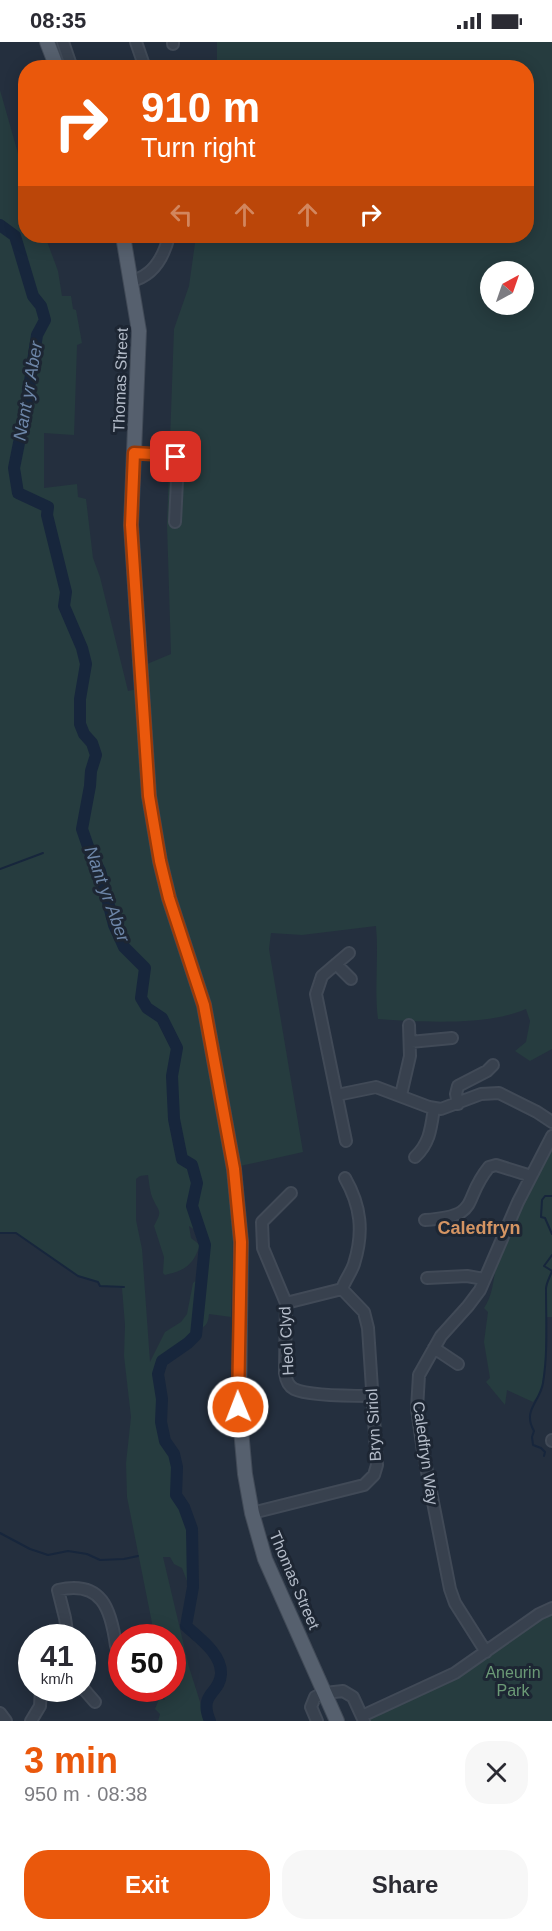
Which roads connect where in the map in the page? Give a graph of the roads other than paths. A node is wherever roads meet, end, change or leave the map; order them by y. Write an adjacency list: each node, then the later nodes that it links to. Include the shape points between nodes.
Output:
1 (47, 42): 4 (main road)
2 (63, 42): 5 (street)
3 (136, 42): 6 (street)
4 (54, 60)
5 (69, 60)
6 (142, 60)
7 (124, 243): 9 (main road, Thomas Street)
8 (167, 243): 9 (street, via 152,271)
9 (131, 281): 10 (main road, Thomas Street, via 139,331)
10 (134, 453): 11 (street, via 170,455 178,460); 38 (main road, Thomas Street, via 131,525 149,796 169,898 204,1005 234,1169 241,1242 238,1407)
11 (175, 522)
12 (349, 953): 13 (street)
13 (336, 964): 14 (street); 19 (street, via 322,976 316,994)
14 (351, 979)
15 (409, 1025): 17 (street)
16 (452, 1038): 17 (street)
17 (410, 1042): 20 (street, via 410,1063)
18 (493, 1065): 21 (street, via 458,1086)
19 (337, 1095): 20 (street, via 376,1087); 25 (street)
20 (401, 1095): 22 (street)
21 (458, 1104): 22 (street); 23 (street, via 499,1092)
22 (434, 1108): 26 (street, via 429,1139)
23 (552, 1122)
24 (552, 1136): 27 (street, Caledfryn Way)
25 (346, 1141)
26 (415, 1157)
27 (531, 1176): 30 (street, via 496,1165 489,1167 466,1209); 32 (street, Caledfryn Way)
28 (345, 1178): 33 (street, via 359,1209 359,1235 354,1264)
29 (291, 1192): 34 (street, Heol Clyd, via 262,1222 263,1248)
30 (429, 1222)
31 (427, 1278): 32 (street)
32 (484, 1279): 35 (street, Caledfryn Way, via 474,1298)
33 (342, 1289): 34 (street); 37 (street, Bryn Siriol, via 366,1317)
34 (285, 1303): 37 (street, Heol Clyd, via 285,1373 289,1385 303,1391)
35 (434, 1348): 36 (street); 42 (street, Caledfryn Way, via 417,1387 423,1451 450,1589)
36 (458, 1364)
37 (371, 1395): 38 (street, Bryn Siriol, via 376,1465 371,1481)
38 (252, 1513): 43 (main road, Thomas Street, via 265,1559)
39 (552, 1608): 42 (street)
40 (66, 1624): 41 (street, via 58,1590 78,1587 95,1593 106,1606)
41 (112, 1624)
42 (486, 1652): 46 (street, via 455,1673)
43 (325, 1693): 46 (street, via 348,1693); 49 (street, via 315,1697 311,1707); 50 (main road, Thomas Street)
44 (40, 1702): 48 (street)
45 (0, 1713): 47 (street)
46 (364, 1718)
47 (6, 1721)
48 (31, 1721)
49 (317, 1721)
50 (337, 1721)

